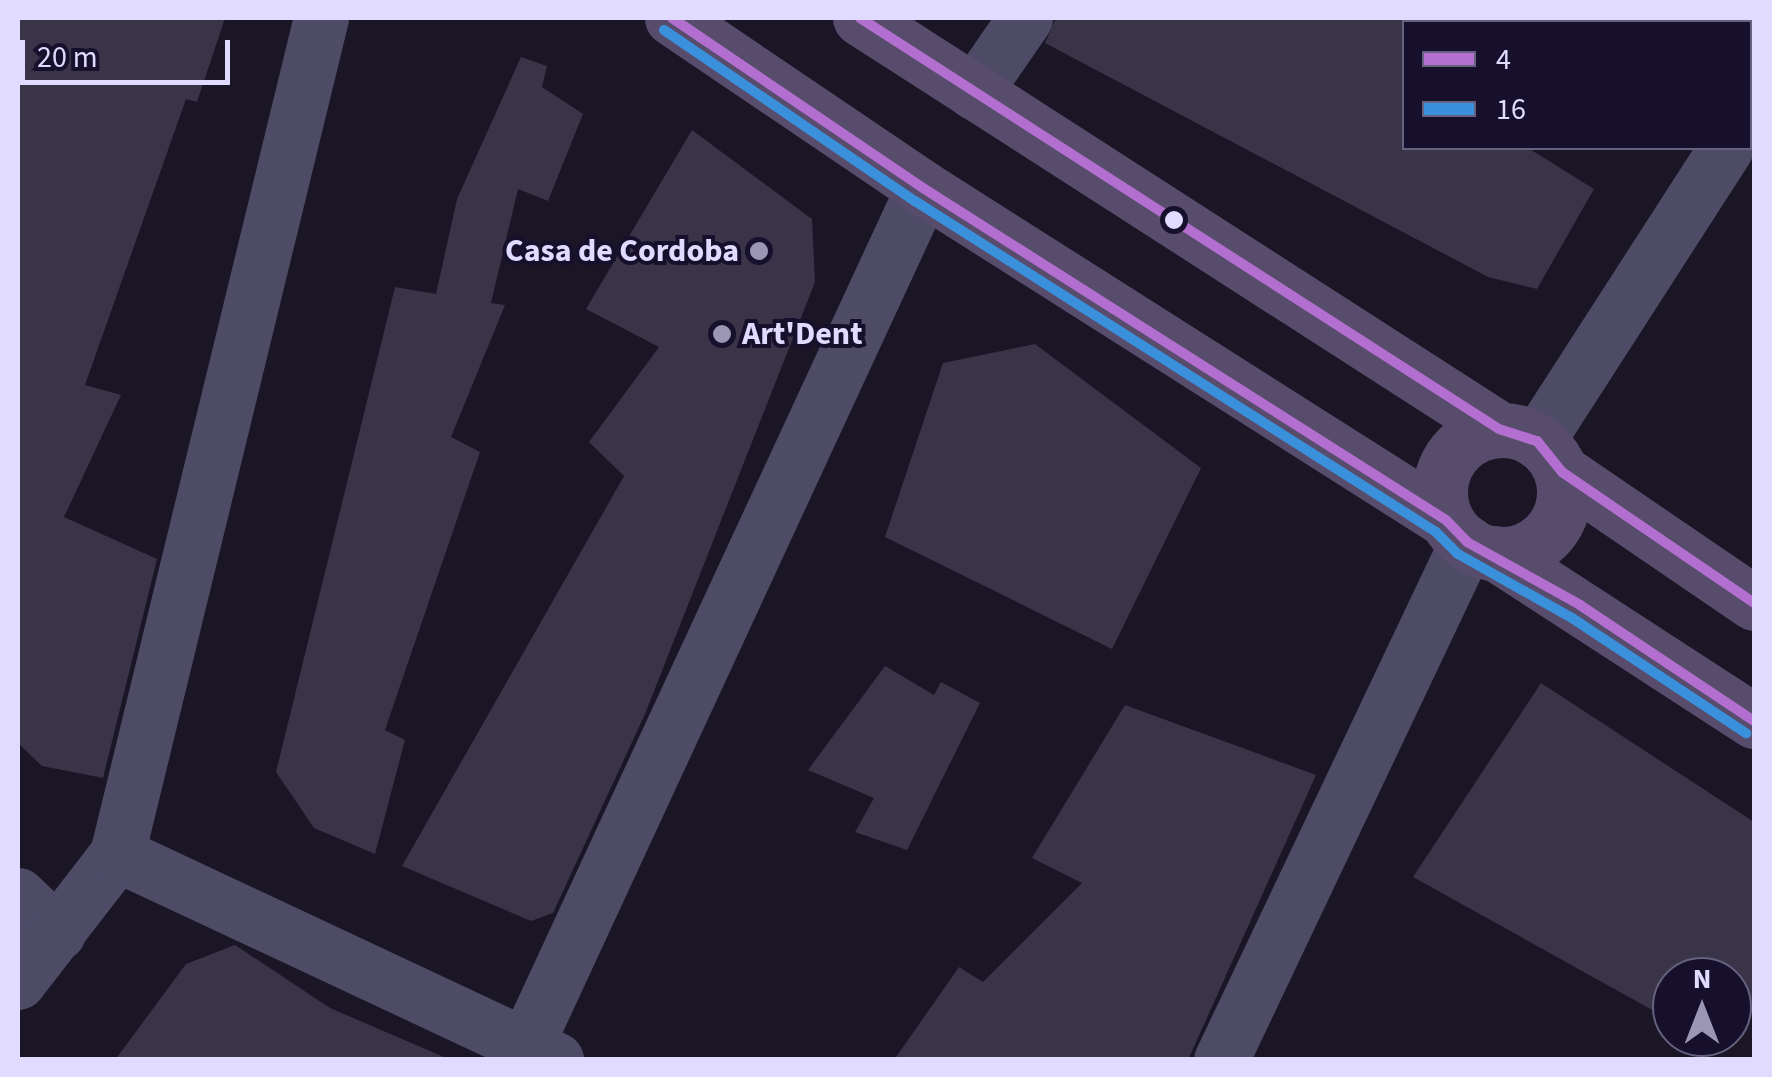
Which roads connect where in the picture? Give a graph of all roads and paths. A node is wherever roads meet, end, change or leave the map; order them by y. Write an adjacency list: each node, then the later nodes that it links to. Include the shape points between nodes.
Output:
1 (321, 18): 12 (street)
2 (672, 18): 7 (main road)
3 (1024, 18): 5 (street)
4 (871, 21): 5 (main road)
5 (974, 92): 8 (main road)
6 (1725, 150): 8 (street)
7 (922, 188): 9 (main road); 16 (street)
8 (1533, 447): 9 (main road, via 1556,524 1530,547); 9 (main road, via 1472,437 1445,467 1439,503); 10 (main road)
9 (1469, 539): 11 (main road); 17 (street)
10 (1754, 603)
11 (1754, 720)
12 (117, 854): 14 (street); 16 (street)
13 (18, 895): 14 (street)
14 (58, 932): 15 (street)
15 (18, 982)
16 (533, 1055)
17 (1221, 1060)

